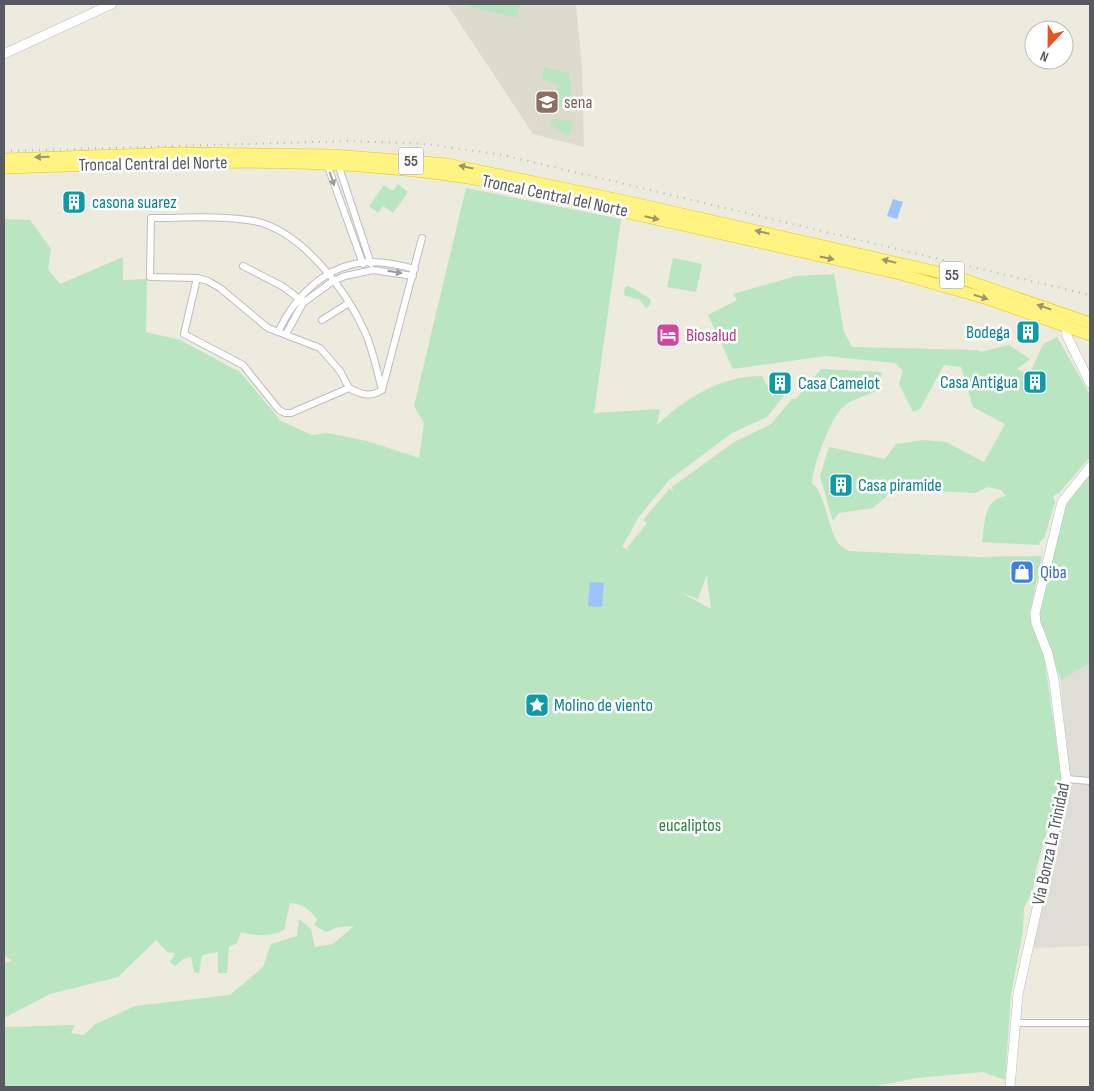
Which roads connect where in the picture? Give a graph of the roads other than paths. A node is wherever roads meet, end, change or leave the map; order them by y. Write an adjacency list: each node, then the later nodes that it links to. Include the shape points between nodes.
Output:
1 (112, 4): 2 (street)
2 (4, 54)
3 (4, 159): 20 (highway, Troncal Central del Norte / 55, one-way to 3, via 951,275 447,164 333,155 198,154)
4 (332, 164): 5 (highway, Troncal Central del Norte / 55, via 223,162); 6 (street); 7 (street, one-way to 7); 21 (highway, Troncal Central del Norte / 55, one-way to 21, via 437,173 491,182 900,274 988,299)
5 (4, 168)
6 (354, 216): 7 (street); 9 (street)
7 (346, 218): 10 (street)
8 (422, 238): 13 (street)
9 (370, 261): 10 (street); 12 (street); 13 (street, via 393,263)
10 (362, 262): 12 (street); 14 (street)
11 (243, 266): 17 (street)
12 (369, 270): 13 (street, one-way to 13); 16 (street)
13 (414, 272): 27 (street)
14 (328, 275): 15 (street, via 300,244 255,221 151,218 150,277); 16 (street); 17 (street)
15 (197, 278): 22 (street, via 220,288 259,322); 26 (street, via 184,334 243,365 279,410 292,413)
16 (333, 281): 17 (street); 18 (street)
17 (301, 300): 22 (street, via 287,314); 23 (street)
18 (349, 303): 19 (street); 27 (street, via 366,333)
19 (322, 320)
20 (1090, 323)
21 (1066, 327): 24 (highway, Troncal Central del Norte / 55); 25 (street, via 1066,336)
22 (278, 332): 23 (street)
23 (286, 334): 26 (street, via 320,348 340,371)
24 (1090, 335)
25 (1090, 383)
26 (349, 388): 27 (street, via 369,395 376,395)
27 (382, 390)
28 (1090, 467): 29 (street, Vía Bonza La Trinidad, via 1062,502 1035,613 1054,680)
29 (1066, 779): 30 (street); 31 (street, Vía Bonza La Trinidad, via 1018,994)
30 (1090, 781)
31 (1015, 1023): 32 (street); 33 (street, Vía Bonza La Trinidad)
32 (1090, 1023)
33 (1010, 1087)

